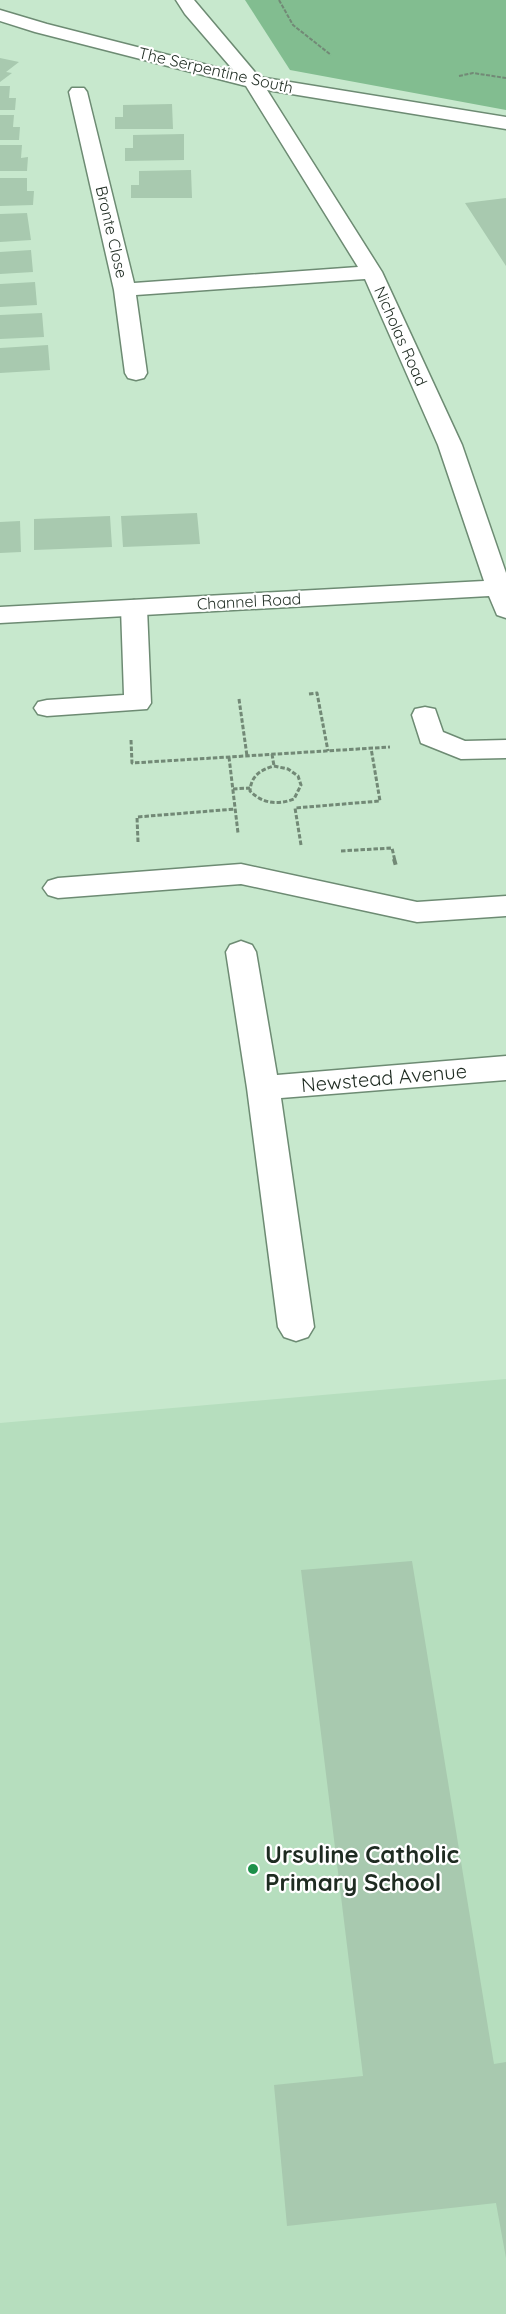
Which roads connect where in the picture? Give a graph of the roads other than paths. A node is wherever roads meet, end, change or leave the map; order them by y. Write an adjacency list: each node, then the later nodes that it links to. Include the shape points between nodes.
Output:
1 (185, 0): 3 (street, Nicholas Road)
2 (0, 15): 3 (street, The Serpentine South)
3 (253, 82): 5 (street, The Serpentine South); 6 (street, Nicholas Road)
4 (78, 92): 7 (street, Bronte Close)
5 (506, 123)
6 (372, 272): 7 (street); 9 (street, Nicholas Road, via 450,445)
7 (125, 290): 8 (street, Bronte Close)
8 (136, 373)
9 (502, 599): 10 (street, Channel Road)
10 (134, 608): 11 (street, Channel Road); 12 (street, via 138,703)
11 (0, 615)
12 (46, 708)
13 (425, 715): 14 (street, via 431,737 461,750)
14 (506, 748)
15 (58, 888): 16 (street, via 243,875 417,912)
16 (506, 906)
17 (241, 952): 19 (street)
18 (506, 1068): 19 (street, Newstead Avenue)
19 (263, 1088): 20 (street)
20 (296, 1327)

